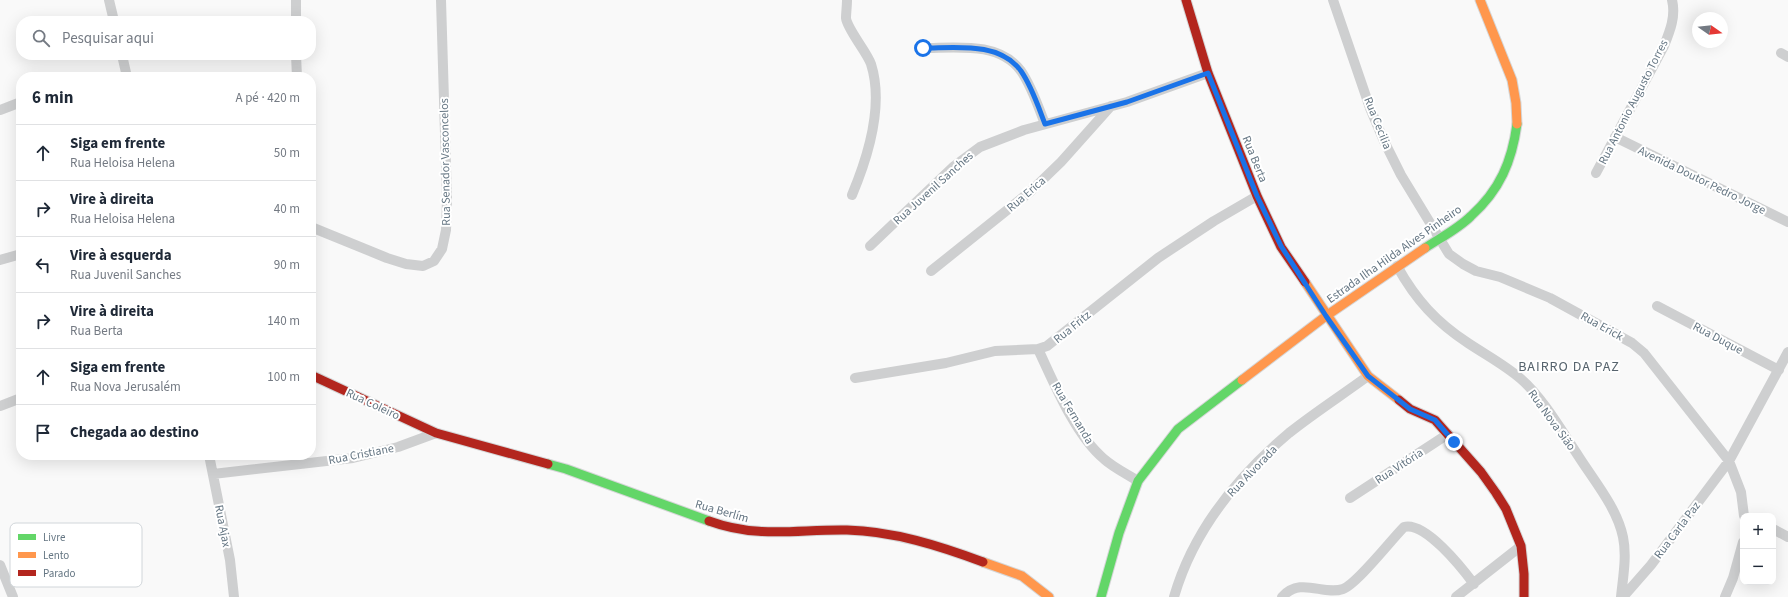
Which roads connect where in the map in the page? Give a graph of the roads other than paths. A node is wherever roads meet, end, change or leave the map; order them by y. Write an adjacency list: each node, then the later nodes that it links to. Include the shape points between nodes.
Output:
1 (109, 0): 9 (street)
2 (296, 0): 10 (street)
3 (441, 0): 26 (street, Rua Senador Vasconcelos, via 447,200 446,230 442,248 429,265 416,266 387,258)
4 (847, 0): 23 (street, via 846,20 871,64 875,90 873,133)
5 (1186, 0): 16 (street, Rua Berta)
6 (1333, 0): 27 (street, Rua Cecilia, via 1384,141)
7 (1480, 0): 27 (street, Estrada Ilha Hilda Alves Pinheiro, via 1512,80 1517,124 1514,147 1495,190 1471,217)
8 (1672, 4): 21 (street, Rua Antonio Augusto Torres, via 1672,25 1664,46)
9 (113, 16)
10 (296, 16)
11 (923, 48): 20 (street, via 979,48 1008,59 1026,80)
12 (123, 60): 14 (street)
13 (296, 60): 15 (street)
14 (126, 72)
15 (296, 72)
16 (1208, 73): 18 (street, Rua Juvenil Sanches); 24 (street, Rua Berta)
17 (16, 104): 19 (street)
18 (1111, 106): 20 (street, Rua Juvenil Sanches); 32 (street, Rua Erica, via 1061,162 1031,190)
19 (0, 110)
20 (1045, 124): 28 (street, Rua Juvenil Sanches, via 1004,137 972,152 953,166)
21 (1615, 138): 22 (street, Rua Antonio Augusto Torres); 25 (street, Avenida Doutor Pedro Jorge)
22 (1596, 173)
23 (852, 195)
24 (1257, 196): 34 (street, Rua Berta, via 1281,246); 35 (street, Rua Fritz, via 1158,258 1054,342)
25 (1788, 222)
26 (316, 229)
27 (1439, 239): 31 (street, Estrada Ilha Hilda Alves Pinheiro); 46 (street, Rua Erick, via 1449,254 1463,264 1550,298 1632,343 1662,374)
28 (870, 246)
29 (16, 255): 30 (street)
30 (0, 260)
31 (1397, 266): 34 (street, Estrada Ilha Hilda Alves Pinheiro); 65 (street, Rua Nova Sião, via 1425,308 1468,344 1502,364 1522,380 1560,430 1603,495 1621,530 1625,559)
32 (931, 271)
33 (1657, 306): 37 (street, Rua Duque)
34 (1326, 316): 38 (street, Rua Berta); 48 (street, Estrada Ilha Hilda Alves Pinheiro, via 1178,429)
35 (1038, 349): 40 (street, Rua Fritz, via 994,351 946,363); 48 (street, Rua Fernanda, via 1088,442 1104,459)
36 (1788, 352): 37 (street, Rua Carla Paz)
37 (1779, 370): 46 (street, Rua Carla Paz)
38 (1368, 376): 44 (street, Rua Berta, via 1410,409 1435,420); 62 (street, Rua Alvorada, via 1289,433 1229,492 1192,549)
39 (316, 377): 43 (street, Rua Coleiro)
40 (855, 378)
41 (16, 400): 42 (street)
42 (0, 406)
43 (436, 433): 47 (street, Rua Cristiane, via 398,448 354,458); 60 (street, Rua Berlím, via 566,470 726,527 748,532 848,530 888,534 913,540 953,551 1022,576)
44 (1448, 434): 49 (street, Rua Vitória); 53 (street, Rua Berta, via 1496,493 1506,509)
45 (210, 460): 47 (street, Rua Ajax)
46 (1729, 461): 50 (street, Rua Erick, via 1741,492); 65 (street, Rua Carla Paz, via 1651,565)
47 (213, 474): 59 (street, Rua Ajax, via 230,560)
48 (1138, 481): 61 (street, Estrada Ilha Hilda Alves Pinheiro)
49 (1350, 498)
50 (1744, 513)
51 (1776, 531): 52 (street)
52 (1788, 537)
53 (1521, 546): 56 (street); 64 (street, Rua Berta)
54 (1741, 549): 66 (street, via 1736,572)
55 (1, 572): 58 (street)
56 (1474, 584): 57 (street, via 1459,564 1428,535 1408,526 1404,527 1344,589 1304,587); 63 (street)
57 (1285, 594)
58 (13, 597)
59 (234, 597)
60 (1049, 597)
61 (1100, 597)
62 (1174, 597)
63 (1456, 597)
64 (1524, 597)
65 (1622, 597)
66 (1725, 597)

